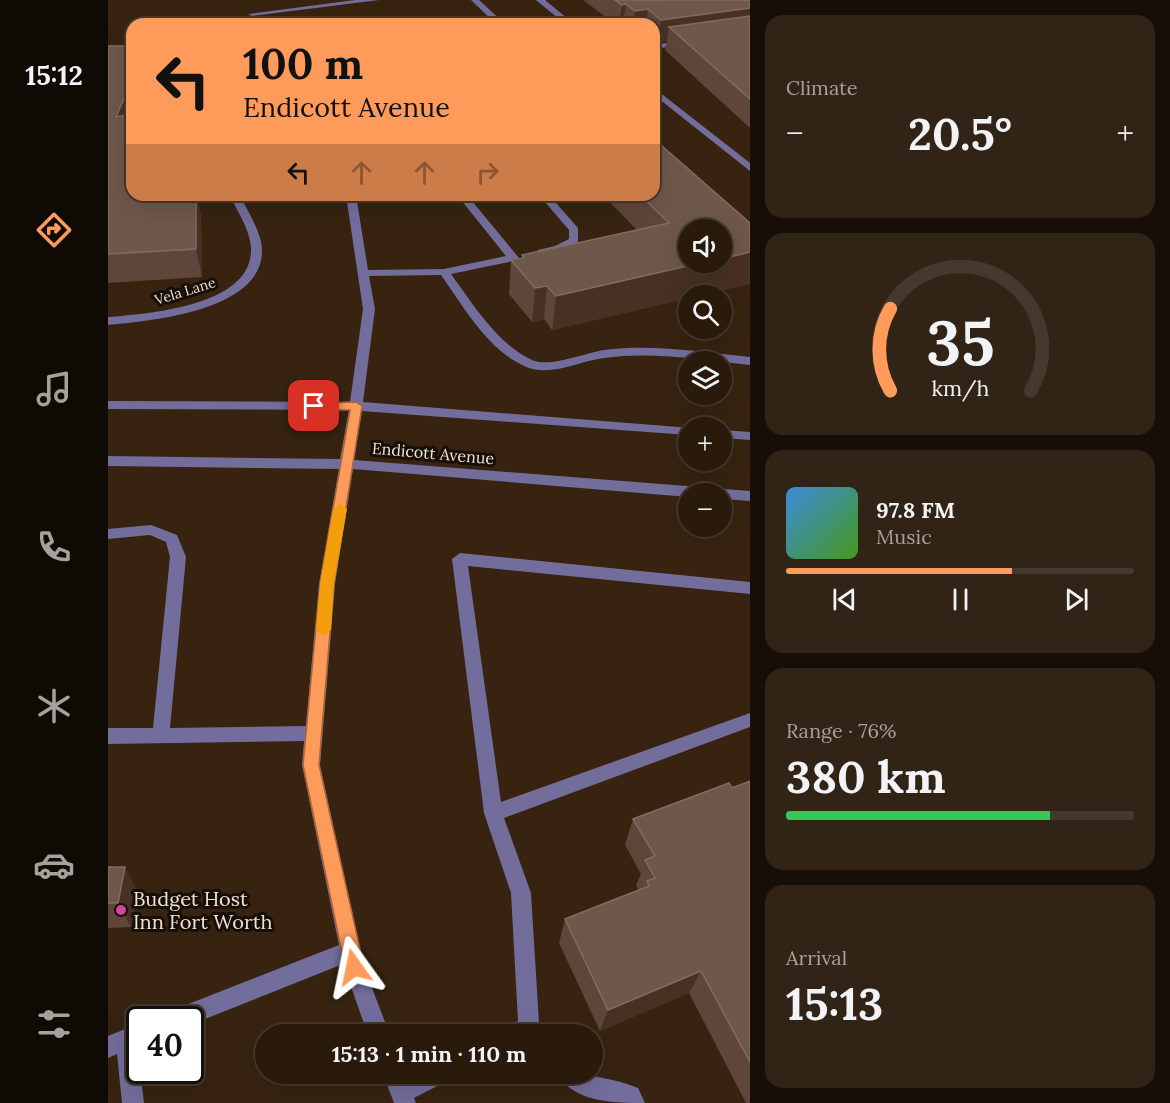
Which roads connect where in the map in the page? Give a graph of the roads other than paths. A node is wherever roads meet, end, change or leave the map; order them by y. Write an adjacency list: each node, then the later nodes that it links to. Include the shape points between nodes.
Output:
1 (304, 0): 5 (street)
2 (375, 0): 5 (street)
3 (474, 0): 7 (street)
4 (540, 0): 8 (street)
5 (307, 14): 6 (street, via 252,10)
6 (254, 18)
7 (494, 18)
8 (562, 18)
9 (691, 42): 10 (street)
10 (660, 46)
11 (660, 96): 12 (street)
12 (750, 168)
13 (237, 201): 20 (street, Vela Lane, via 257,251 250,275 231,292 199,306 145,318)
14 (352, 201): 19 (street)
15 (468, 201): 17 (street)
16 (549, 201): 17 (street, via 574,230 574,240 558,249)
17 (524, 256): 18 (street)
18 (444, 272): 19 (street); 21 (street, via 490,333 529,364 560,365 584,356 618,351)
19 (364, 273): 23 (street, via 369,309)
20 (108, 321)
21 (750, 361)
22 (108, 405): 23 (street)
23 (356, 406): 24 (street); 28 (street)
24 (678, 430)
25 (732, 435): 26 (street)
26 (750, 436)
27 (108, 461): 28 (street, Endicott Avenue)
28 (348, 464): 29 (street, Endicott Avenue); 35 (street, via 327,584)
29 (678, 491)
30 (732, 495): 31 (street, Endicott Avenue)
31 (750, 496)
32 (108, 534): 36 (street, via 151,530 172,540 178,557)
33 (750, 588): 38 (street, via 460,560)
34 (750, 720): 38 (street)
35 (314, 733): 36 (street); 39 (street, via 311,765)
36 (161, 734): 37 (street)
37 (108, 736)
38 (494, 813): 42 (street, via 521,893)
39 (351, 951): 40 (street); 41 (street)
40 (204, 1009)
41 (375, 1024)
42 (526, 1024)
43 (124, 1040): 47 (street)
44 (414, 1084): 46 (street)
45 (582, 1084): 48 (street, via 630,1096)
46 (400, 1090)
47 (134, 1103)
48 (634, 1103)

